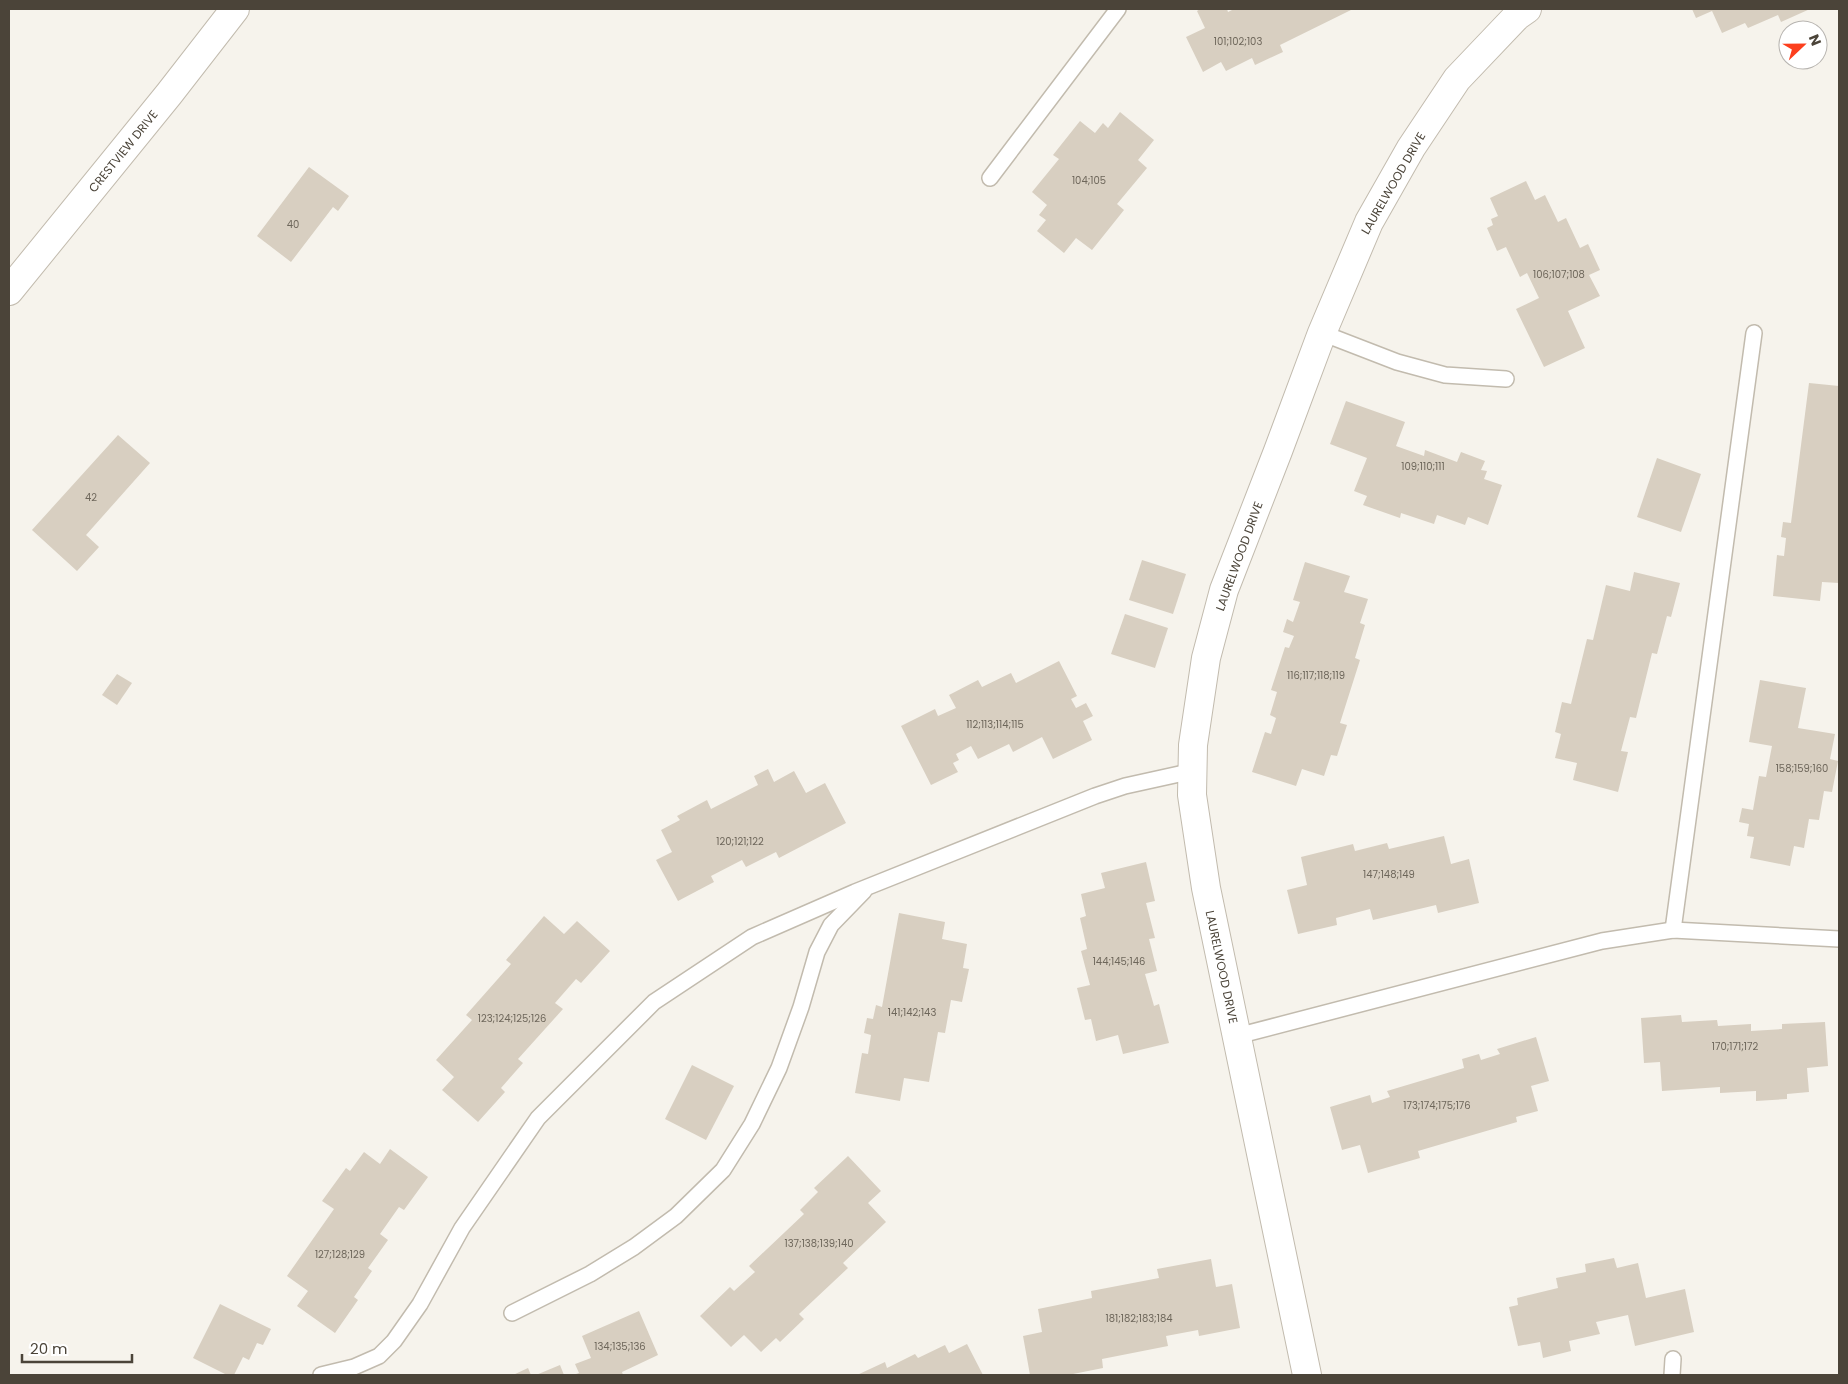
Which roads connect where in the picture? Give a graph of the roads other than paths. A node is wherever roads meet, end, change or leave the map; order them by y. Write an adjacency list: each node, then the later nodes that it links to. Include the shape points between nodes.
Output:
1 (235, 9): 5 (street, CRESTVIEW DRIVE)
2 (1118, 9): 4 (lane)
3 (1527, 9): 6 (street, LAURELWOOD DRIVE, via 1457,79 1411,148 1369,222)
4 (990, 178)
5 (9, 291)
6 (1322, 333): 8 (lane, via 1398,362 1445,375); 9 (street, LAURELWOOD DRIVE, via 1224,590 1206,658 1193,745)
7 (1754, 333): 11 (lane)
8 (1506, 379)
9 (1193, 771): 10 (lane, via 1124,786 1095,796); 13 (street, LAURELWOOD DRIVE, via 1192,795 1198,840)
10 (869, 886): 14 (lane, via 831,925 817,952 778,1068 752,1124 723,1170 676,1216 634,1247 590,1274); 16 (lane, via 752,937 654,1002 538,1118 462,1228 420,1304 394,1341 379,1356 354,1367)
11 (1673, 930): 12 (lane); 13 (lane, via 1602,941)
12 (1839, 939)
13 (1237, 1036): 17 (street, LAURELWOOD DRIVE)
14 (512, 1313)
15 (1673, 1359): 18 (lane)
16 (321, 1375)
17 (1307, 1375)
18 (1672, 1375)

